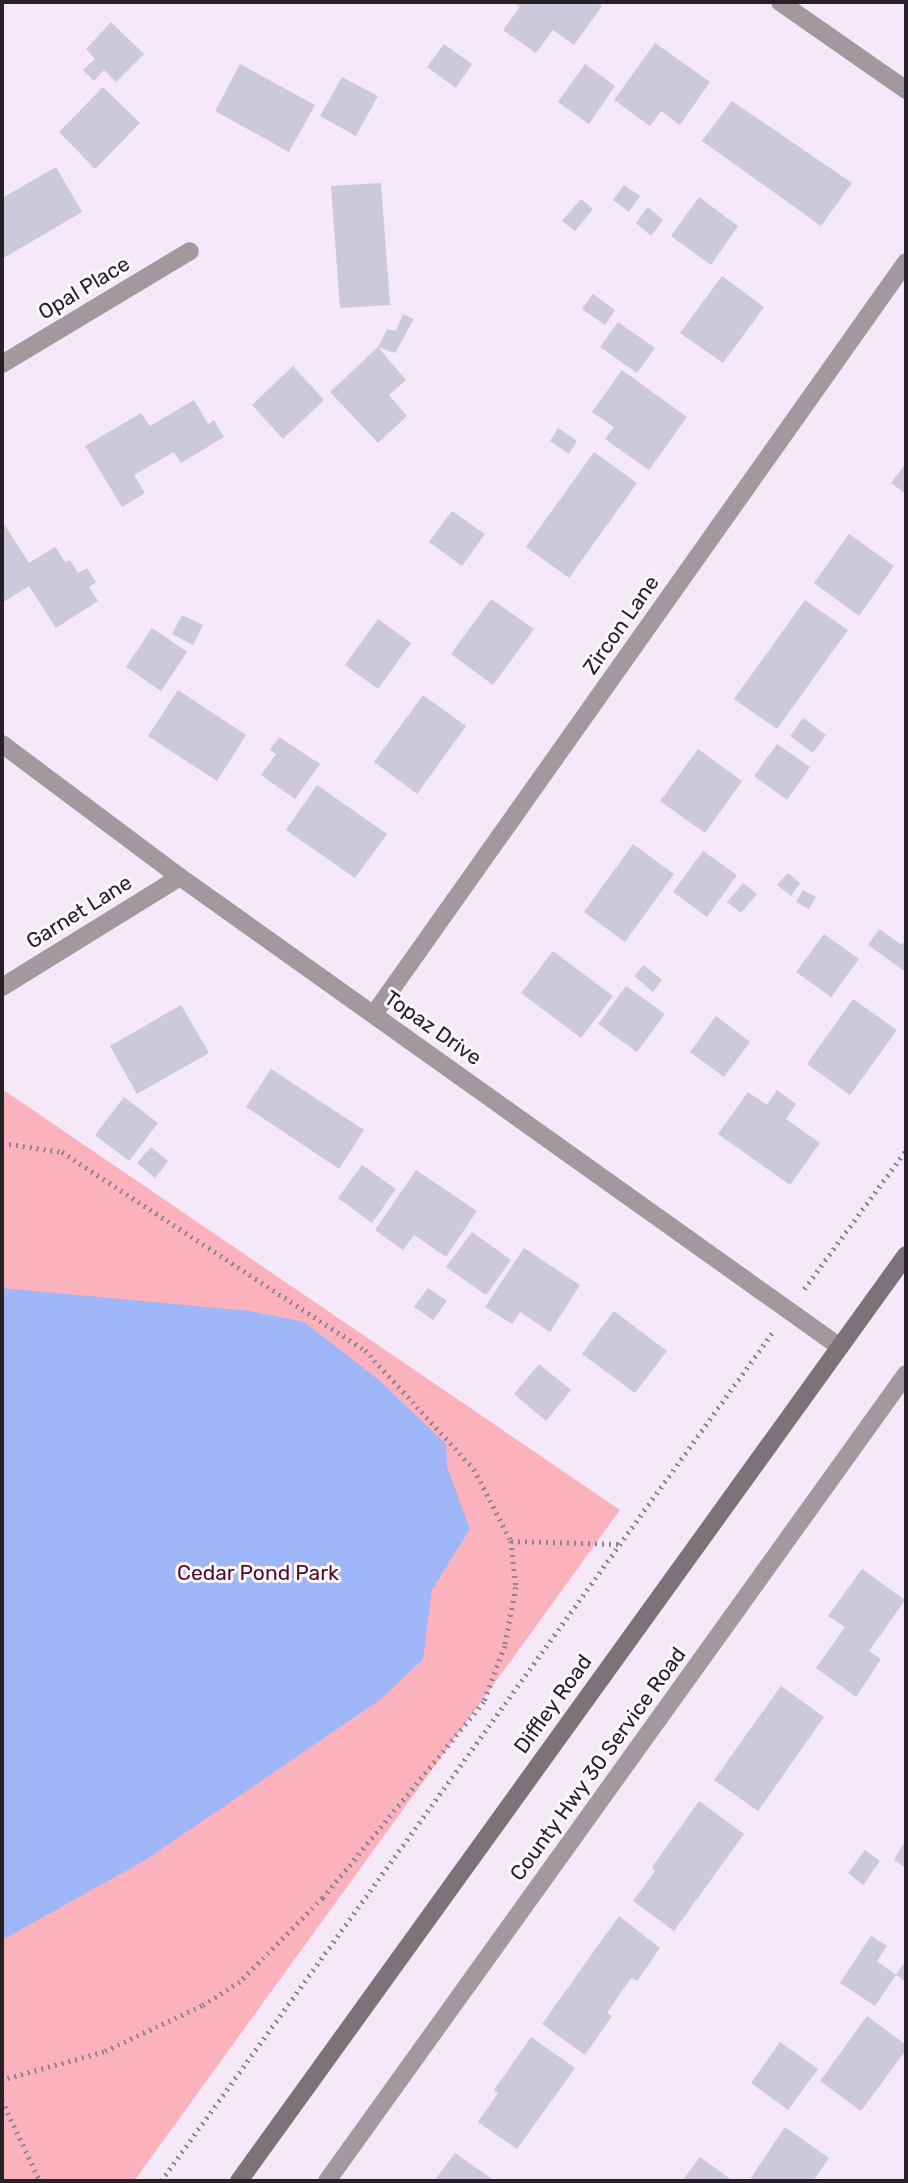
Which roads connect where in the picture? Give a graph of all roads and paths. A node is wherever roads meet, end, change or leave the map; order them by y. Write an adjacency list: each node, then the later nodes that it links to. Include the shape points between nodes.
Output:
1 (780, 2): 2 (street)
2 (906, 90)
3 (190, 251): 5 (street, Opal Place)
4 (906, 262): 9 (street, Zircon Lane)
5 (2, 363)
6 (2, 744): 7 (street, Topaz Drive)
7 (180, 877): 8 (street, Garnet Lane); 9 (street, Topaz Drive)
8 (2, 987)
9 (374, 1014): 13 (street, Topaz Drive)
10 (2, 1143): 16 (path, via 62,1152 365,1350 474,1469)
11 (906, 1150): 13 (path)
12 (906, 1255): 14 (main road, Diffley Road)
13 (789, 1310): 14 (street, Topaz Drive); 17 (path)
14 (840, 1347): 22 (main road, Diffley Road)
15 (906, 1374): 23 (street, County Hwy 30 Service Road)
16 (512, 1541): 17 (path); 18 (path, via 516,1587 505,1646 484,1702 323,1898 240,1982 202,2006 104,2052)
17 (619, 1544): 21 (path)
18 (2, 2080)
19 (2, 2100): 20 (path)
20 (40, 2181)
21 (161, 2181)
22 (239, 2181)
23 (327, 2181)

